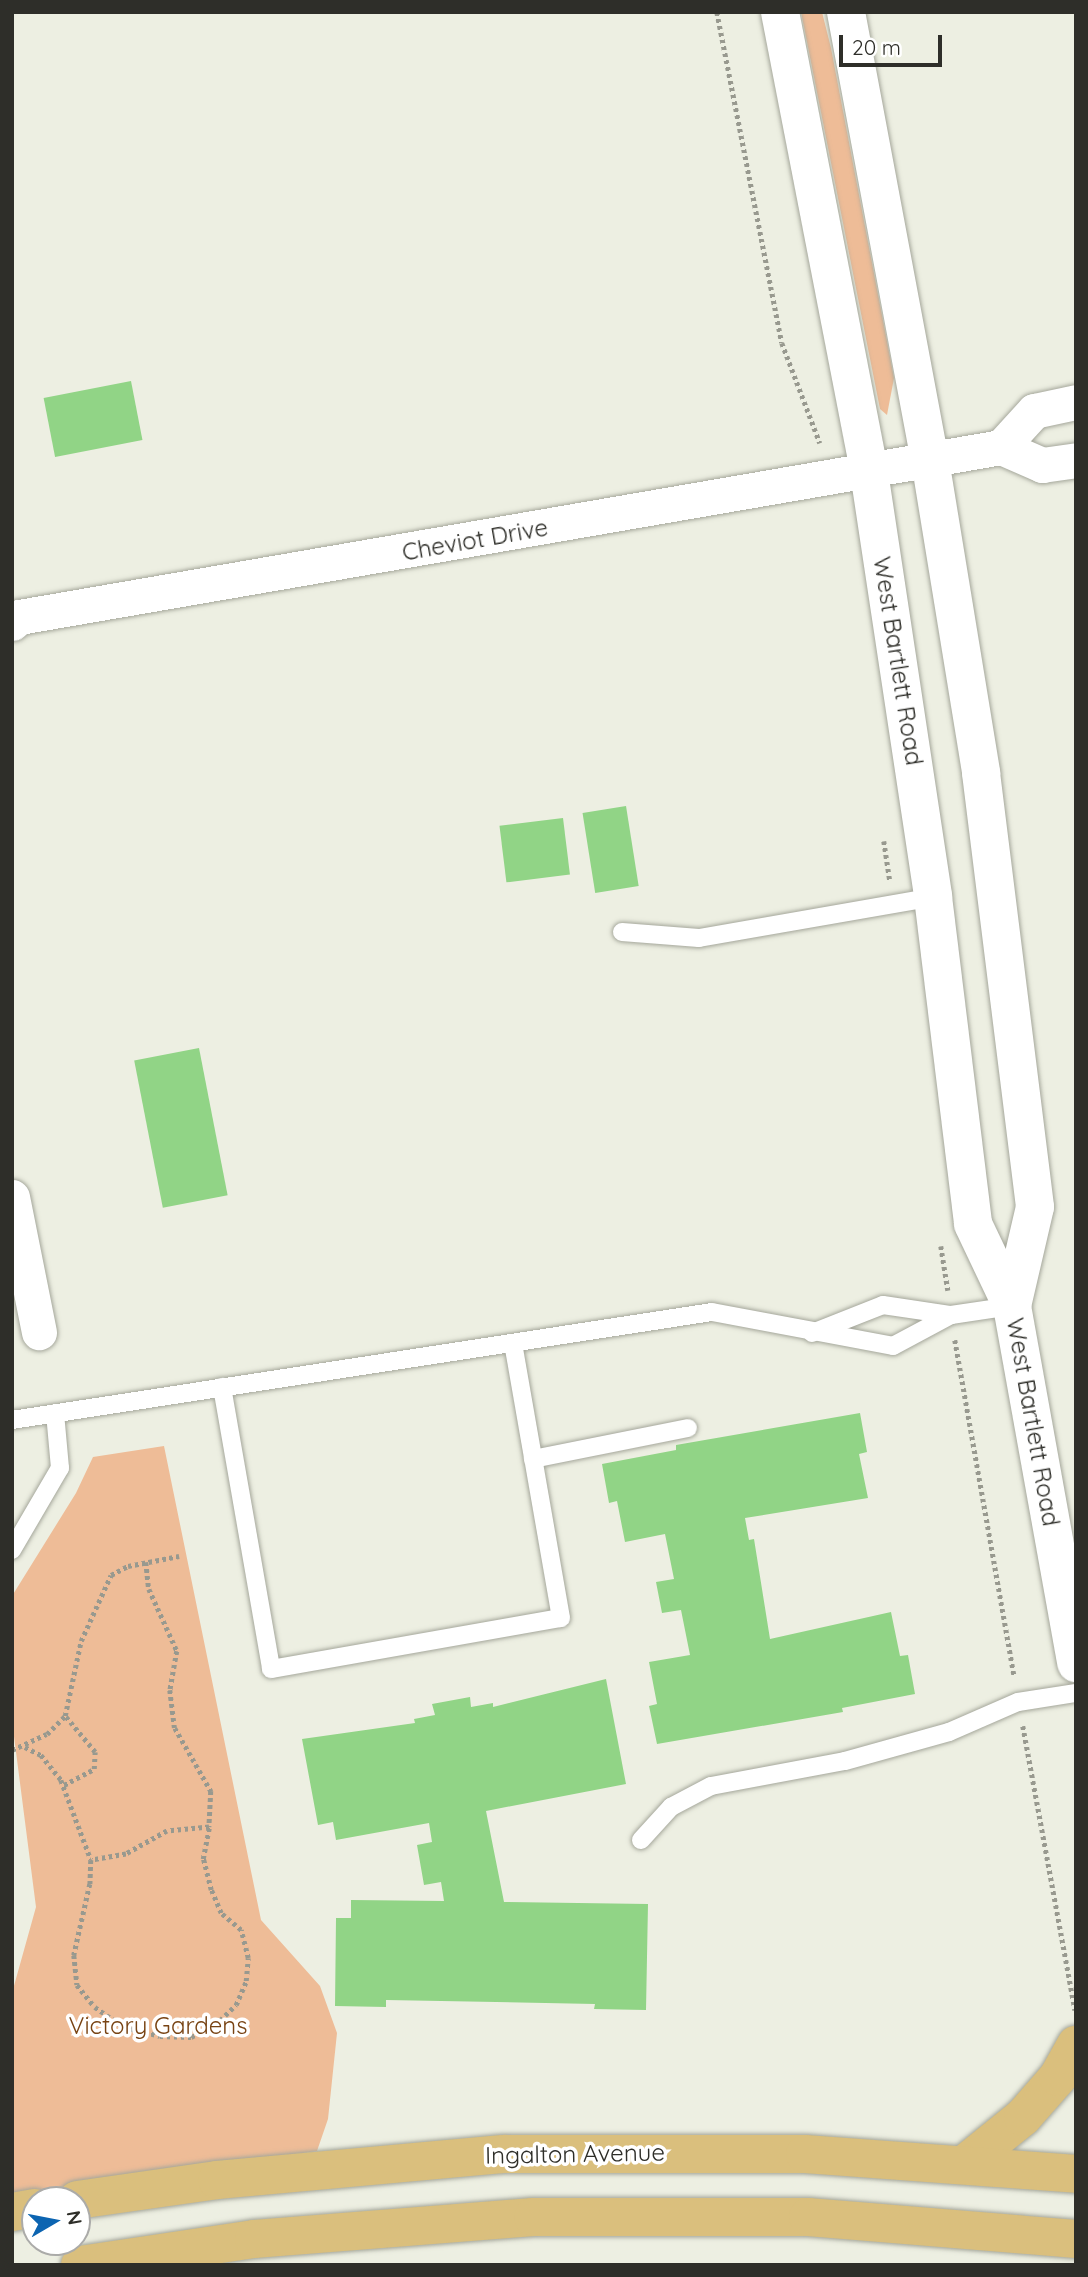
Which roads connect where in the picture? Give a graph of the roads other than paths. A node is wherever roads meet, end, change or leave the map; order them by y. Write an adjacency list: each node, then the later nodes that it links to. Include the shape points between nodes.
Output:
1 (780, 12): 7 (street, West Bartlett Road)
2 (845, 12): 5 (street, West Bartlett Road)
3 (1076, 402): 4 (street, via 1034,411)
4 (1001, 447): 5 (street, Cheviot Drive); 6 (street, via 1042,465)
5 (930, 460): 7 (street, Cheviot Drive); 12 (street, West Bartlett Road, via 981,773 1035,1206)
6 (1076, 460)
7 (851, 476): 8 (street, Cheviot Drive); 9 (street, West Bartlett Road)
8 (16, 620)
9 (933, 897): 10 (lane, via 699,938); 12 (street, West Bartlett Road, via 973,1224)
10 (622, 932)
11 (12, 1197): 14 (street)
12 (1012, 1306): 13 (lane); 23 (street, West Bartlett Road)
13 (951, 1315): 15 (lane, via 883,1305); 15 (lane, via 893,1346)
14 (39, 1332)
15 (812, 1333): 16 (lane, via 712,1312)
16 (513, 1343): 17 (lane); 21 (lane)
17 (222, 1387): 18 (lane); 21 (lane, via 271,1669 561,1618)
18 (55, 1413): 19 (lane); 22 (lane, via 60,1468)
19 (12, 1420)
20 (688, 1428): 21 (lane)
21 (533, 1459)
22 (12, 1550)
23 (1076, 1663)
24 (1076, 1693): 25 (lane, via 1018,1702 949,1732 845,1761 710,1786 671,1807)
25 (641, 1840)
26 (1076, 2046): 27 (main road, via 1058,2077 1024,2117)
27 (966, 2163): 28 (main road, Ingalton Avenue); 29 (main road, Ingalton Avenue, via 683,2151 505,2154 217,2180)
28 (1076, 2174)
29 (91, 2198)
30 (1076, 2239): 31 (main road, via 808,2217 533,2217 254,2239)
31 (80, 2265)

